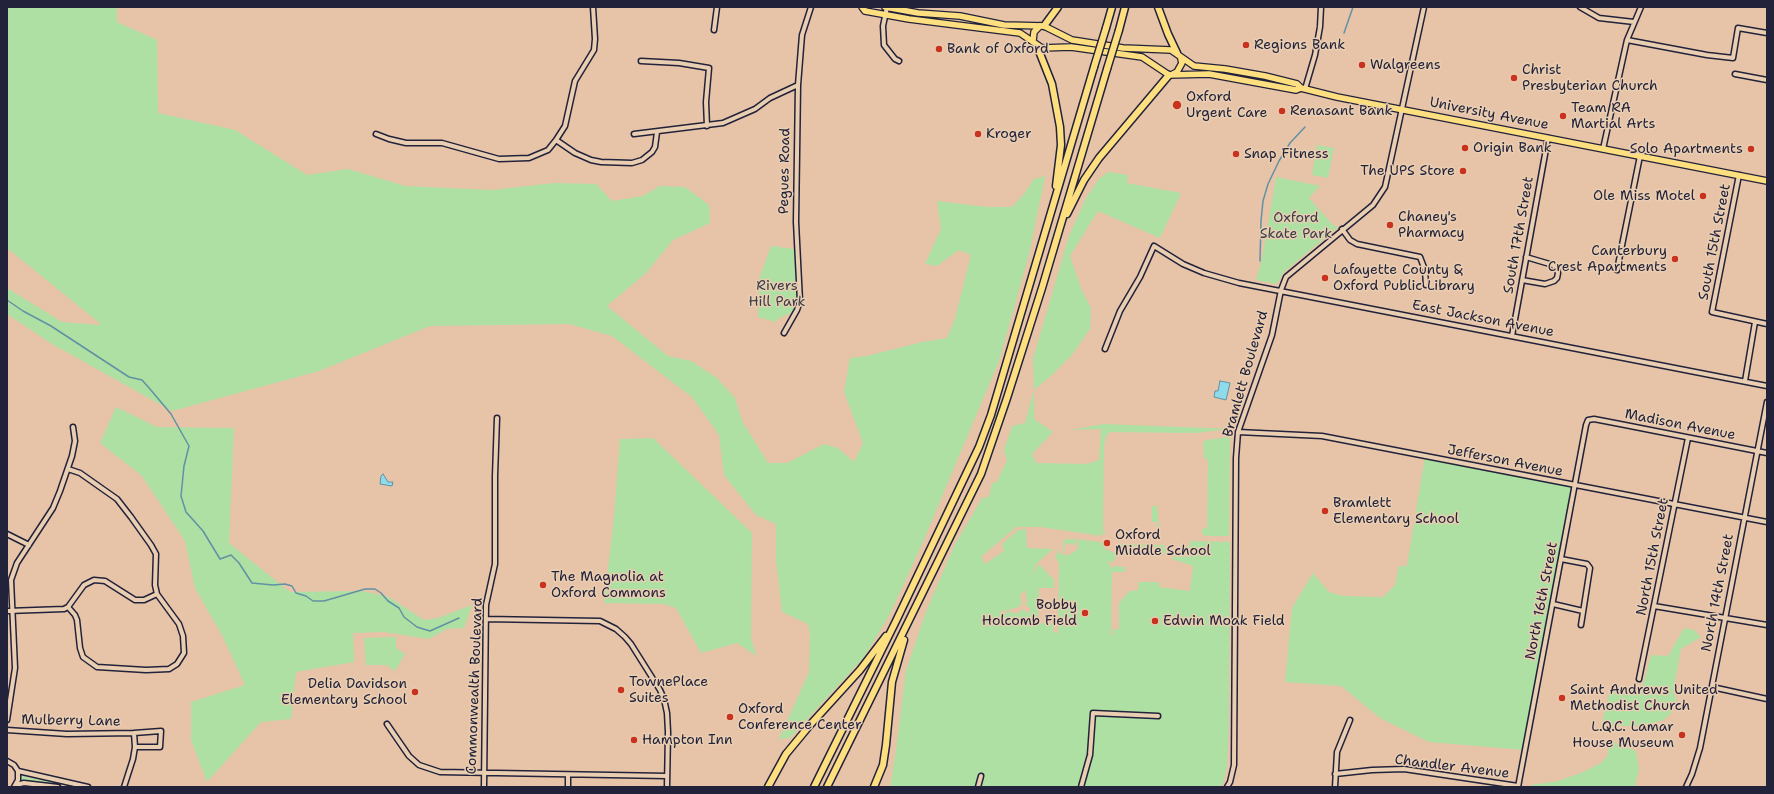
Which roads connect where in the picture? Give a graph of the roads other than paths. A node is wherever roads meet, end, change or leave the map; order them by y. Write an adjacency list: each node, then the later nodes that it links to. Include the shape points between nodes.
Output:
1 (593, 7): 36 (street, via 594,50 575,81 565,126)
2 (717, 7): 17 (street)
3 (811, 7): 28 (street, Pegues Road, via 802,35)
4 (862, 7): 14 (main road, via 865,11)
5 (886, 7): 14 (street); 16 (main road, via 918,13 960,16 1004,25)
6 (1058, 7): 16 (highway)
7 (1112, 7): 41 (highway, bridge)
8 (1126, 7): 43 (highway, bridge)
9 (1158, 7): 21 (highway)
10 (1321, 7): 29 (street, via 1315,54)
11 (1424, 7): 30 (street, Bramlett Boulevard)
12 (1580, 7): 15 (street, via 1599,18)
13 (1641, 7): 15 (street)
14 (885, 15): 20 (main road, via 1020,33); 24 (street, via 884,45)
15 (1634, 22): 19 (street)
16 (1042, 26): 20 (main road, via 1034,32); 21 (main road, via 1072,40)
17 (714, 30)
18 (1767, 33): 19 (street, via 1738,28 1732,58)
19 (1627, 40): 37 (street)
20 (1035, 43): 26 (main road, via 1049,48 1071,47 1142,58); 41 (highway, via 1052,84 1060,127 1059,164)
21 (1177, 53): 22 (main road, University Avenue)
22 (1182, 59): 26 (main road, via 1177,72); 29 (main road, University Avenue, via 1199,67 1265,76 1298,84)
23 (641, 61): 31 (street, via 709,68)
24 (899, 61)
25 (1735, 74): 27 (street)
26 (1170, 75): 29 (main road, University Avenue, via 1210,74 1296,90); 43 (highway, via 1099,158 1084,180)
27 (1767, 80)
28 (798, 85): 31 (street, via 770,98 755,109 723,123); 51 (street, Pegues Road, via 796,222 800,301)
29 (1303, 89): 30 (main road, University Avenue)
30 (1402, 110): 35 (main road, University Avenue); 42 (street, Bramlett Boulevard, via 1385,187 1373,205)
31 (707, 126): 32 (street)
32 (657, 132): 34 (street); 36 (street, via 655,147 647,156 632,162 591,160)
33 (376, 134): 36 (street, via 389,140 406,143 442,143 499,159 529,158 548,150)
34 (634, 134)
35 (1548, 138): 37 (main road, University Avenue); 44 (street, South 17th Street)
36 (556, 140)
37 (1603, 149): 38 (main road, University Avenue)
38 (1640, 156): 39 (main road, University Avenue); 45 (street)
39 (1739, 175): 40 (main road, University Avenue); 49 (street, South 15th Street, via 1712,312)
40 (1767, 181)
41 (1053, 208): 81 (highway, via 984,434 959,492)
42 (1342, 229): 47 (street, via 1350,240 1357,244 1420,257 1425,270); 48 (street, Bramlett Boulevard, via 1289,273)
43 (1060, 230): 82 (highway, via 1008,398 981,474)
44 (1526, 257): 46 (street, South 17th Street); 46 (street, via 1553,265 1558,273 1554,281 1545,284)
45 (1617, 270)
46 (1522, 280): 52 (street, South 17th Street)
47 (1426, 286)
48 (1281, 290): 52 (street, East Jackson Avenue); 53 (street, East Jackson Avenue, via 1208,275 1183,264 1154,246 1120,311); 61 (street, Bramlett Boulevard, via 1272,335)
49 (1755, 322): 50 (street); 54 (street)
50 (1767, 324)
51 (784, 333)
52 (1512, 336): 54 (street, East Jackson Avenue)
53 (1104, 349)
54 (1745, 381): 55 (street, East Jackson Avenue)
55 (1767, 386)
56 (1767, 402): 59 (street, North 14th Street)
57 (497, 418): 80 (street, Commonwealth Boulevard, via 494,476 495,564 487,600)
58 (1588, 420): 62 (street, Madison Avenue, via 1594,419); 66 (street, North 16th Street)
59 (1765, 421): 63 (street, North 14th Street)
60 (73, 427): 65 (street, via 75,442)
61 (1238, 432): 66 (street, Jefferson Avenue, via 1322,436); 117 (street, Bramlett Boulevard, via 1234,765)
62 (1688, 438): 63 (street, Madison Avenue); 67 (street, North 15th Street)
63 (1757, 451): 64 (street, Madison Avenue); 68 (street, North 14th Street)
64 (1767, 453)
65 (68, 469): 71 (street, via 53,508); 73 (street, via 80,473 117,499 132,517 156,554)
66 (1575, 486): 67 (street, Jefferson Avenue); 72 (street, North 16th Street)
67 (1674, 505): 68 (street, Jefferson Avenue); 75 (street, North 15th Street)
68 (1744, 518): 69 (street, Jefferson Avenue); 79 (street, North 14th Street)
69 (1767, 522)
70 (7, 534): 71 (street)
71 (29, 545): 77 (street, via 17,563 11,580)
72 (1561, 559): 74 (street, North 16th Street); 78 (street, via 1587,564 1590,568)
73 (157, 594): 76 (street, via 144,600 135,600 105,581 94,580 84,585); 76 (street, via 178,621 183,636 184,653 177,664 169,669 102,668 93,665 82,654 77,620)
74 (1553, 604): 78 (street); 119 (street, North 16th Street)
75 (1654, 606): 79 (street); 85 (street, North 15th Street)
76 (68, 607): 77 (street, via 60,610)
77 (9, 611): 89 (street, via 15,668)
78 (1583, 611): 83 (street)
79 (1725, 618): 84 (street); 86 (street, North 14th Street)
80 (486, 619): 98 (street, Commonwealth Boulevard); 101 (street, via 600,621 616,629 631,644 664,699 668,732)
81 (896, 621): 111 (highway, via 860,670 786,754); 112 (highway)
82 (910, 621): 113 (highway); 114 (highway, via 892,682 883,765)
83 (1580, 625)
84 (1767, 625)
85 (1639, 679)
86 (1712, 687): 87 (street); 120 (street, North 14th Street, via 1700,748)
87 (1767, 699)
88 (1158, 716): 116 (street, via 1093,713 1090,755)
89 (7, 720)
90 (1350, 720): 99 (street, via 1338,749)
91 (387, 724): 98 (street, via 402,747 419,765 440,772)
92 (7, 730): 93 (street, Mulberry Lane, via 67,734)
93 (134, 733): 94 (street, Mulberry Lane); 94 (street, Mulberry Lane, via 161,731 160,747)
94 (135, 747): 107 (street, Mulberry Lane)
95 (7, 756): 96 (street)
96 (7, 761): 97 (street)
97 (18, 771): 103 (street); 104 (street)
98 (484, 774): 100 (street); 108 (street, Commonwealth Boulevard)
99 (1335, 774): 118 (street); 119 (street, Chandler Avenue, via 1404,769)
100 (568, 775): 101 (street); 109 (street)
101 (667, 776): 110 (street)
102 (981, 776): 115 (street)
103 (72, 785): 106 (street)
104 (15, 786): 105 (street, via 24,784)
105 (58, 787)
106 (88, 787)
107 (124, 787)
108 (484, 787)
109 (568, 787)
110 (667, 787)
111 (768, 787)
112 (814, 787)
113 (828, 787)
114 (874, 787)
115 (978, 787)
116 (1081, 787)
117 (1227, 787)
118 (1335, 787)
119 (1518, 787)
120 (1686, 787)

